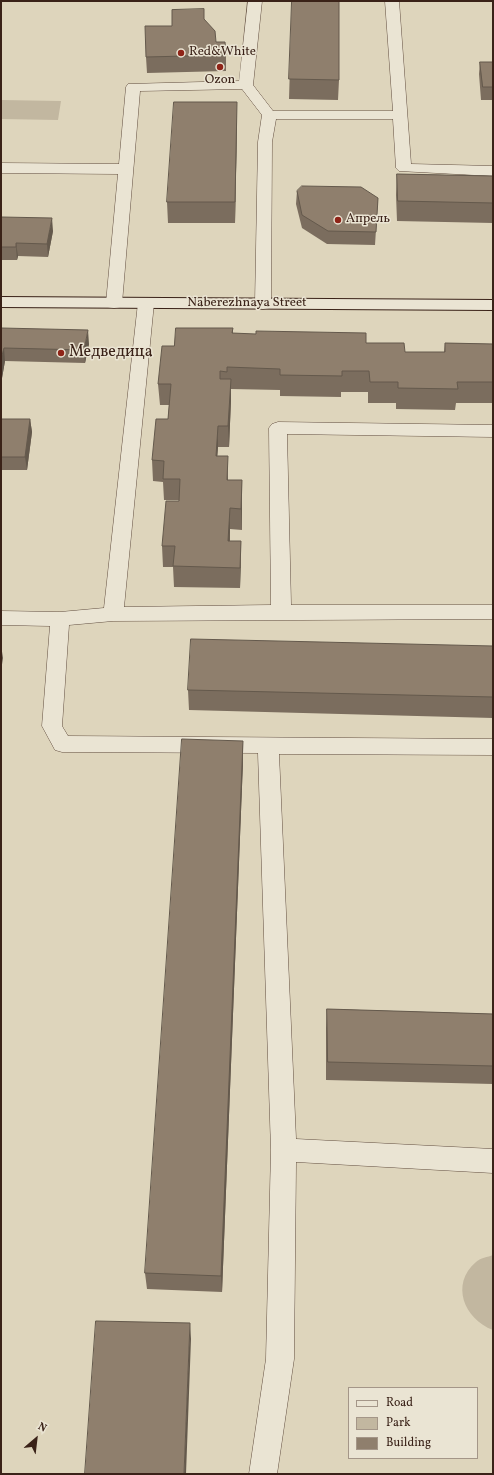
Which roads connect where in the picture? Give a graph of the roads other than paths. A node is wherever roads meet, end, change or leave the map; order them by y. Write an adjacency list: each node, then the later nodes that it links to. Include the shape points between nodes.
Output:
1 (255, 1): 3 (lane)
2 (392, 1): 5 (lane)
3 (246, 85): 4 (lane); 7 (lane, via 133,87)
4 (269, 115): 5 (lane); 12 (lane, via 265,142)
5 (400, 115): 8 (lane, via 404,168)
6 (1, 168): 7 (lane)
7 (125, 169): 10 (lane)
8 (493, 171)
9 (1, 302): 10 (street, Naberezhnaya Street)
10 (114, 303): 11 (street, Naberezhnaya Street)
11 (146, 303): 12 (street, Naberezhnaya Street); 17 (lane)
12 (263, 304): 13 (street, Naberezhnaya Street)
13 (493, 305)
14 (493, 431): 15 (lane, via 278,428)
15 (281, 612): 16 (lane); 17 (lane)
16 (493, 612)
17 (113, 614): 19 (lane)
18 (1, 618): 19 (lane)
19 (60, 619): 20 (lane, via 52,726 62,744)
20 (268, 745): 21 (lane); 22 (lane)
21 (493, 747)
22 (284, 1150): 23 (lane); 24 (lane, via 280,1359)
23 (493, 1161)
24 (263, 1474)

